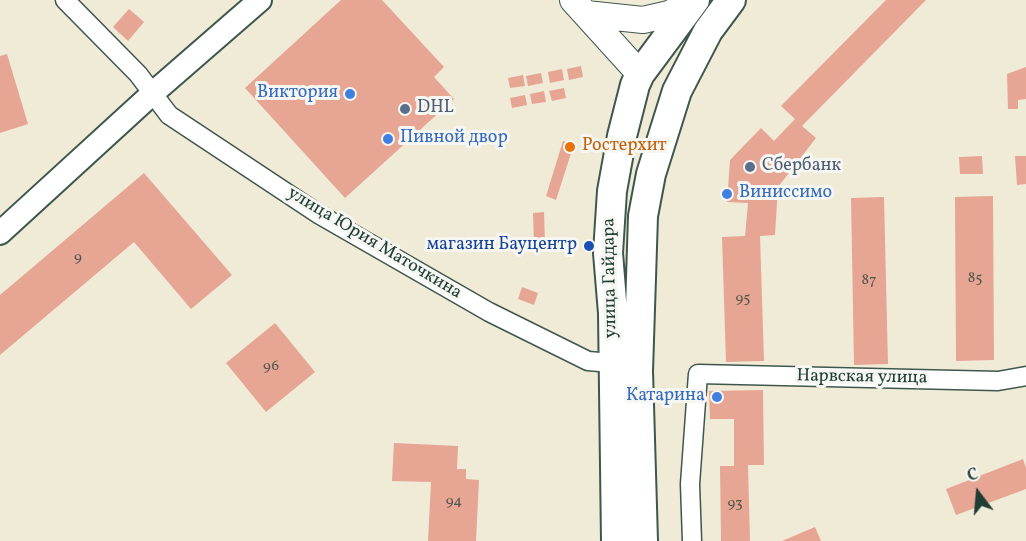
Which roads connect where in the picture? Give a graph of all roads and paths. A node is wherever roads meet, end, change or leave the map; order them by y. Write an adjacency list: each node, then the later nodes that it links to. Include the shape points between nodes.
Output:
1 (65, 0): 8 (street, улица Юрия Маточкина)
2 (260, 0): 8 (street)
3 (731, 0): 7 (main road, улица Гайдара, via 708,31)
4 (695, 1): 5 (main road, via 669,14 643,20); 6 (main road, улица Гайдара)
5 (580, 7): 6 (main road)
6 (640, 74): 7 (main road); 10 (main road, улица Гайдара, via 622,136 609,222)
7 (677, 91): 13 (main road, улица Гайдара, via 651,174 643,216 638,371)
8 (153, 93): 9 (street); 10 (street, улица Юрия Маточкина, via 169,115 320,215 489,312 588,362)
9 (0, 233)
10 (612, 363): 12 (main road, улица Гайдара)
11 (1026, 376): 14 (street, Нарвская улица, via 998,381 698,374 690,484)
12 (616, 541)
13 (643, 541)
14 (693, 541)

